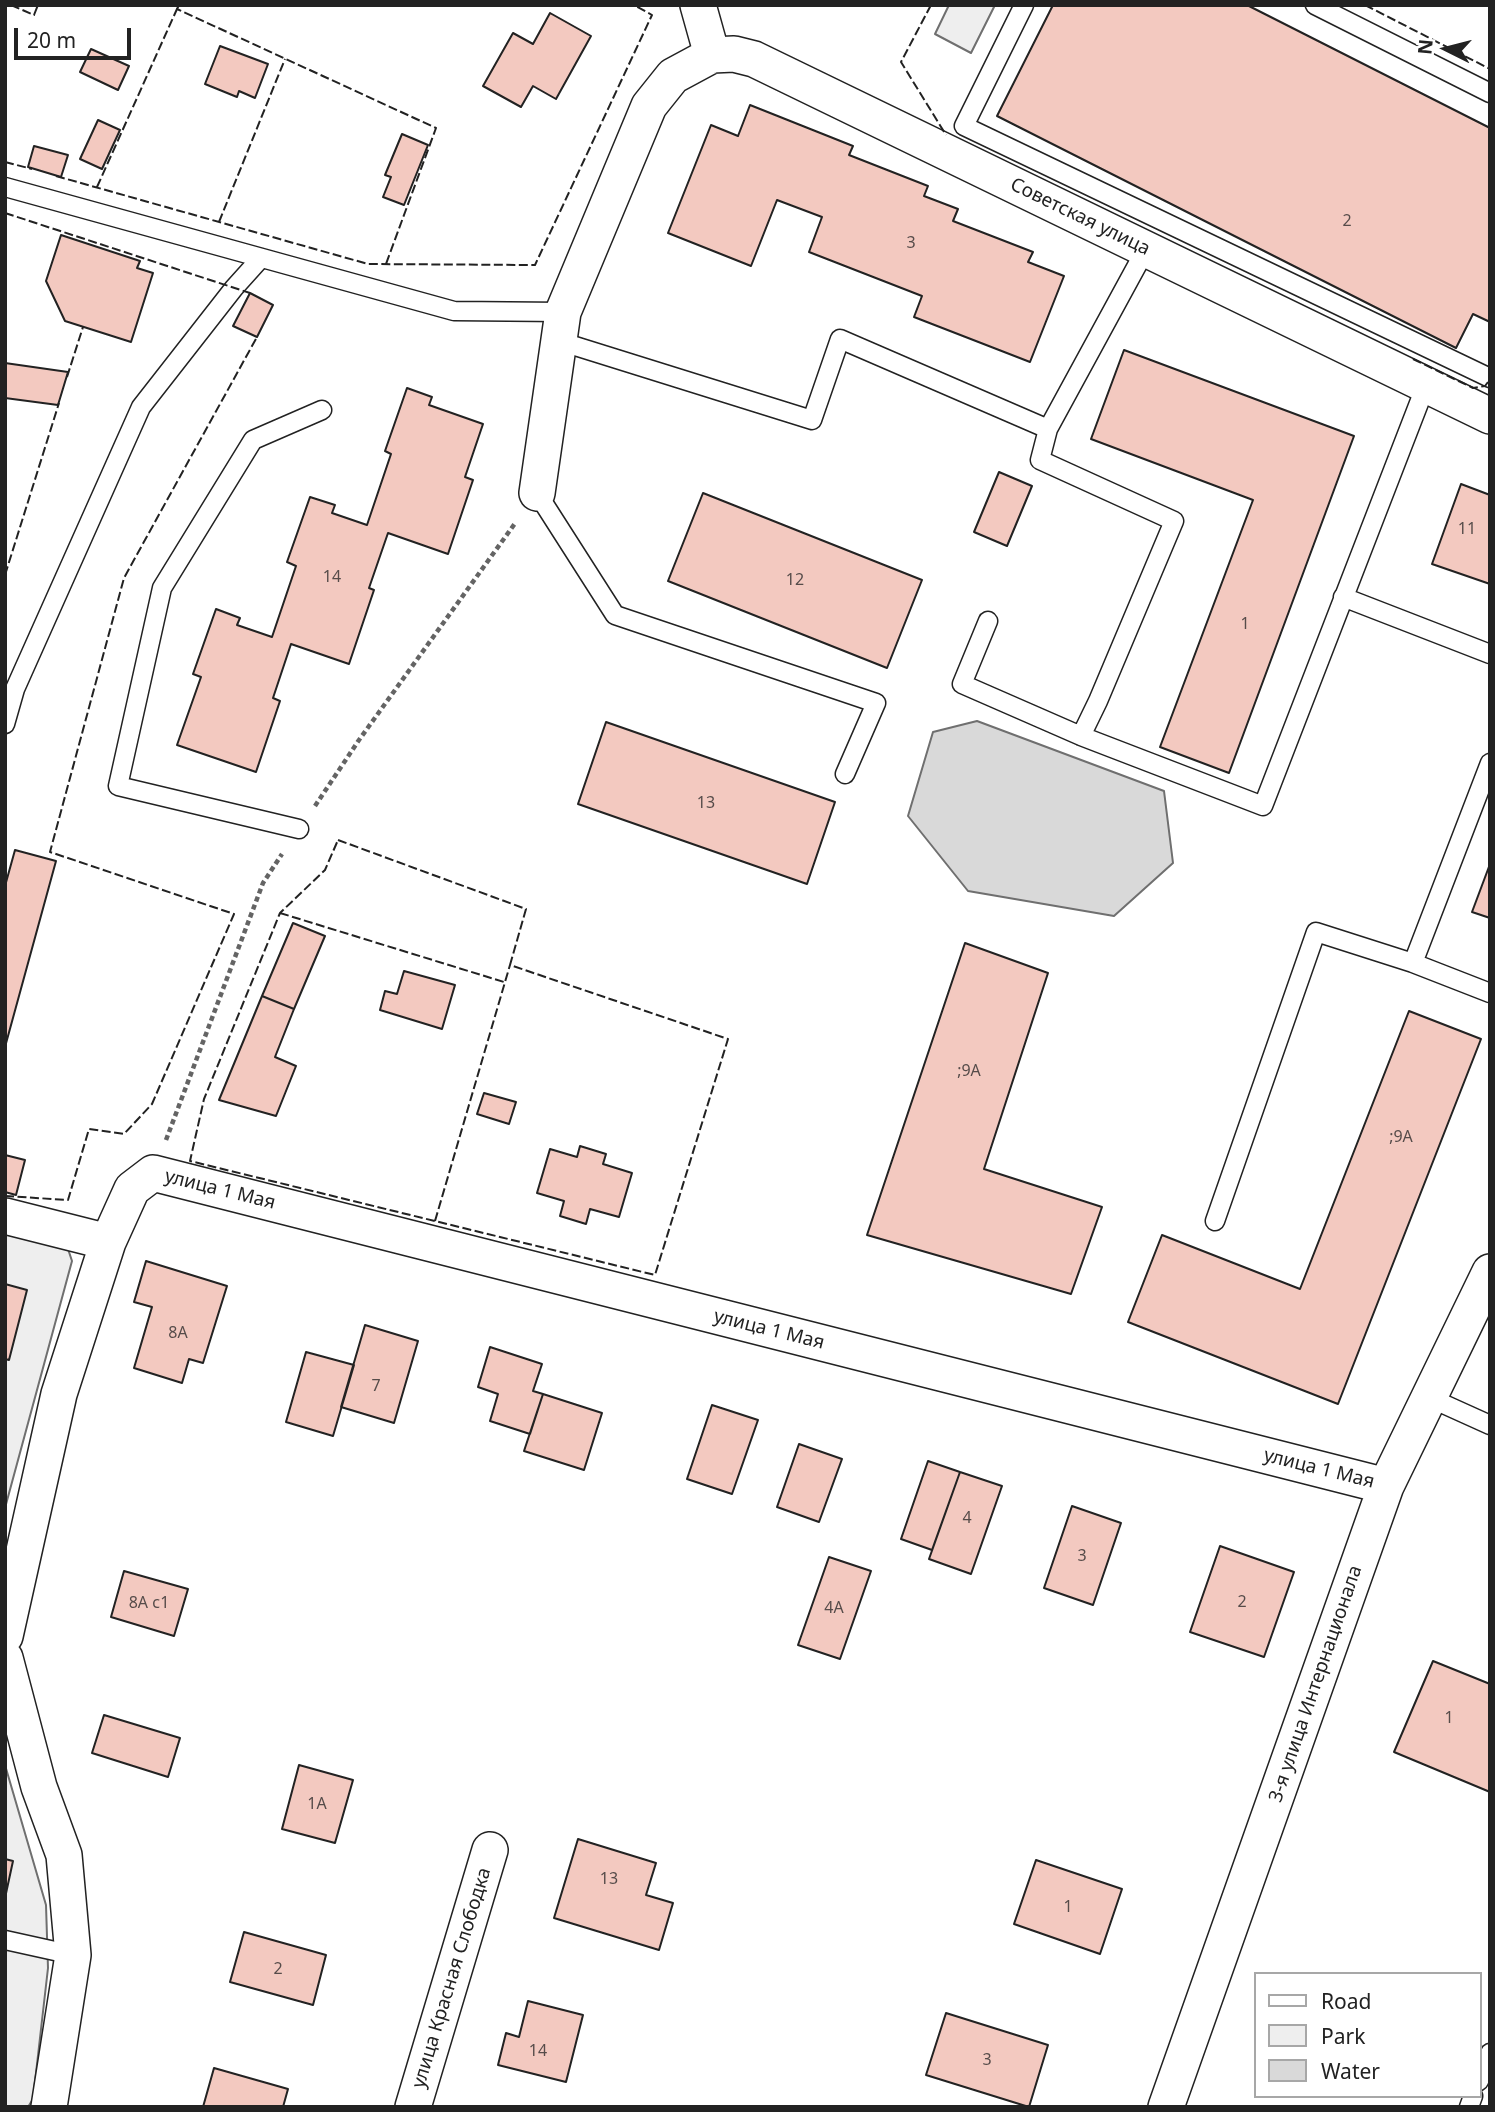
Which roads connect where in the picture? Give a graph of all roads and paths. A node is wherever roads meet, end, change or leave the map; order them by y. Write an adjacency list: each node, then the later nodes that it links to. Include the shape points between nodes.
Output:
1 (698, 5): 4 (street)
2 (1024, 5): 10 (lane, via 964,126)
3 (1315, 5): 5 (lane)
4 (712, 55): 7 (street, Советская улица, via 734,54 754,60); 9 (street, via 673,76 649,106)
5 (1490, 93)
6 (5, 187): 8 (lane)
7 (1146, 249): 11 (street, Советская улица); 14 (lane)
8 (261, 258): 9 (lane, via 454,311); 19 (lane, via 141,407 15,689)
9 (561, 327): 14 (lane, via 812,420 840,339); 15 (street)
10 (1490, 378)
11 (1426, 385): 13 (street, Советская улица); 16 (lane)
12 (321, 410): 23 (lane, via 253,440 162,588 118,786)
13 (1490, 416)
14 (1048, 429): 20 (lane, via 1040,460 1174,521)
15 (537, 493): 22 (lane, via 615,615 876,703)
16 (1343, 597): 18 (lane); 20 (lane, via 1263,806)
17 (988, 621): 20 (lane, via 962,684)
18 (1490, 654)
19 (5, 724)
20 (1080, 736)
21 (1490, 763): 24 (lane)
22 (845, 774)
23 (299, 829)
24 (1413, 963): 25 (lane); 27 (lane, via 1316,932)
25 (1490, 993)
26 (5, 1216): 28 (street)
27 (1215, 1221)
28 (108, 1242): 32 (street, улица 1 Мая, via 132,1189 153,1173); 33 (street, via 59,1394)
29 (1490, 1272): 30 (street, 3-я улица Интернационала)
30 (1428, 1398): 31 (lane); 32 (street, 3-я улица Интернационала)
31 (1490, 1424)
32 (1386, 1486): 42 (street, 3-я улица Интернационала)
33 (5, 1636)
34 (5, 1658): 37 (street, via 39,1787 64,1855)
35 (490, 1850): 41 (street, улица Красная Слободка)
36 (5, 1940): 37 (lane)
37 (73, 1955): 40 (street)
38 (1490, 2053): 39 (lane)
39 (1481, 2076)
40 (49, 2107)
41 (413, 2107)
42 (1166, 2107)

